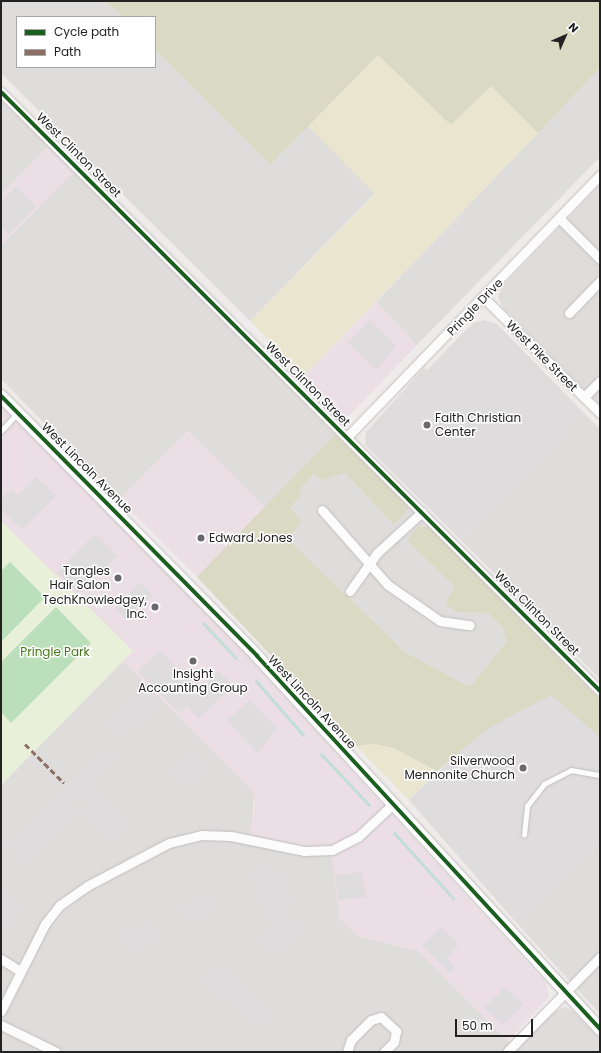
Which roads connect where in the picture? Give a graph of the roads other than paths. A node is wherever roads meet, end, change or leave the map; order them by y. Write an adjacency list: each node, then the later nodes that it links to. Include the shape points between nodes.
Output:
1 (1, 92): 14 (street, West Clinton Street)
2 (600, 175): 3 (street, Pringle Drive)
3 (559, 218): 4 (street); 6 (street, Pringle Drive)
4 (600, 259)
5 (600, 281): 7 (street)
6 (484, 298): 10 (street, West Pike Street); 14 (street, Pringle Drive)
7 (569, 313)
8 (600, 381): 10 (street)
9 (1, 396): 11 (street, West Lincoln Avenue)
10 (584, 397): 12 (street, West Pike Street)
11 (18, 413): 13 (lane); 22 (street, West Lincoln Avenue, via 257,656)
12 (600, 413)
13 (1, 431)
14 (347, 437): 16 (street, West Clinton Street)
15 (322, 510): 17 (street)
16 (422, 512): 17 (street); 20 (street, West Clinton Street)
17 (369, 565): 18 (street); 19 (street, via 388,585 410,597 433,618)
18 (350, 591)
19 (470, 625)
20 (600, 691)
21 (599, 775): 23 (lane, via 571,770 544,784 527,806)
22 (393, 804): 26 (street, via 355,839 323,852 217,834 169,843 87,886 60,905 45,924); 27 (street, West Lincoln Avenue)
23 (524, 835)
24 (600, 958): 27 (street)
25 (1, 959): 26 (street)
26 (20, 971): 28 (street)
27 (564, 993): 30 (street, West Lincoln Avenue); 34 (street)
28 (1, 1011)
29 (1, 1025): 31 (street)
30 (600, 1029)
31 (56, 1052)
32 (347, 1052): 33 (street, via 351,1040 371,1020 381,1017 396,1031 394,1042)
33 (384, 1052)
34 (507, 1052)

